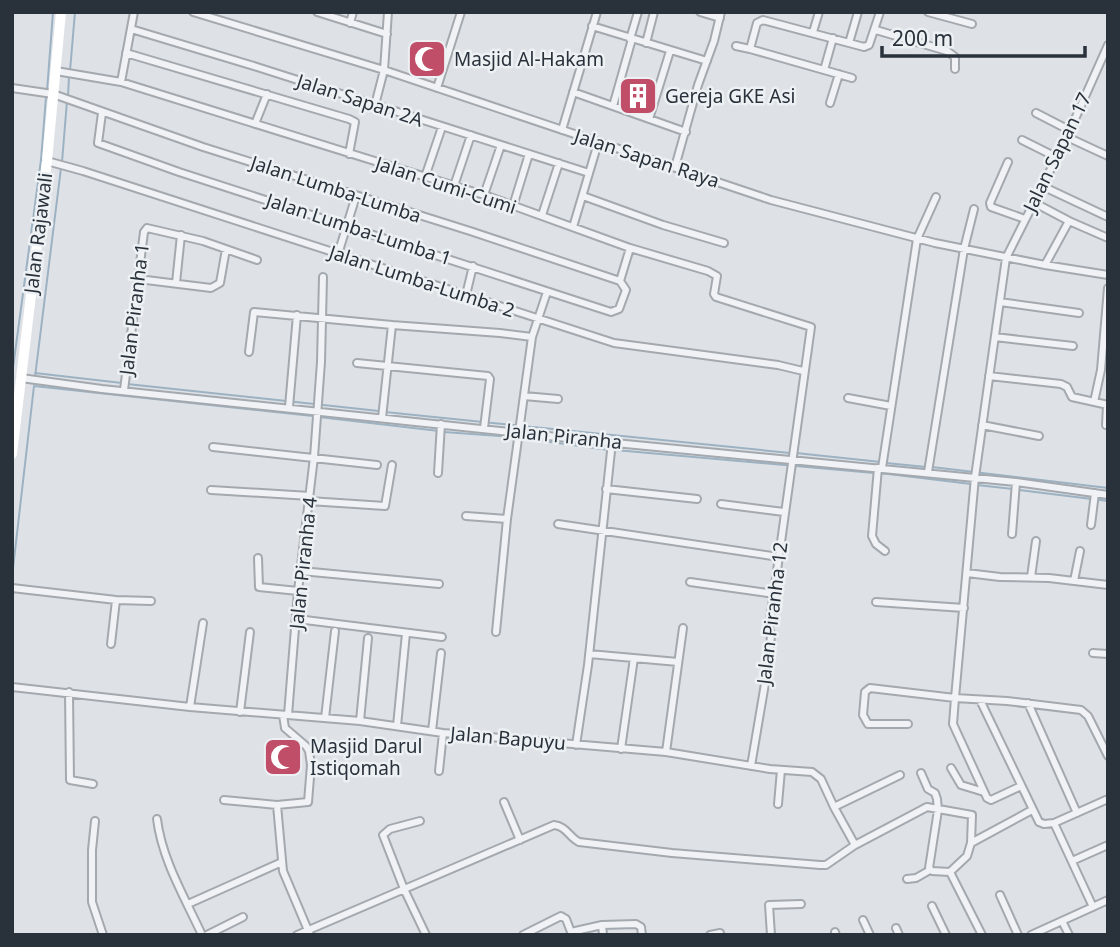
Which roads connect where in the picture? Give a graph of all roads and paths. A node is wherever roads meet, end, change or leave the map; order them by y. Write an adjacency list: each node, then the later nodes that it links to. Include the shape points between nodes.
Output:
1 (61, 12): 38 (main road, Jalan Rajawali)
2 (134, 12): 21 (street)
3 (193, 12): 36 (street, Jalan Sapan Raya)
4 (353, 12): 18 (street)
5 (388, 12): 24 (street)
6 (461, 12): 43 (street)
7 (597, 12): 20 (street)
8 (638, 12): 25 (street)
9 (654, 12): 27 (street)
10 (701, 12): 16 (street)
11 (818, 12): 23 (street)
12 (858, 12): 28 (street)
13 (880, 12): 22 (street)
14 (928, 12): 19 (street)
15 (321, 13): 18 (street)
16 (720, 15): 34 (street)
17 (764, 16): 23 (street); 31 (street, via 757,23)
18 (350, 23): 24 (street)
19 (972, 24)
20 (592, 26): 25 (street); 44 (street)
21 (131, 29): 33 (street); 48 (street, Jalan Sapan 2A)
22 (876, 30): 28 (street, via 869,45); 35 (street, via 947,51 955,57)
23 (813, 32): 26 (street)
24 (387, 34): 36 (street)
25 (631, 38): 27 (street); 49 (street)
26 (833, 38): 28 (street); 37 (street)
27 (646, 43): 32 (street)
28 (849, 43)
29 (1108, 45): 57 (street, Jalan Sapan 17)
30 (736, 46): 31 (street)
31 (750, 49): 37 (street)
32 (670, 51): 34 (street); 52 (street)
33 (127, 53): 41 (street); 46 (street)
34 (707, 61): 56 (street)
35 (955, 69)
36 (384, 70): 43 (street, Jalan Sapan Raya); 48 (street)
37 (824, 70): 39 (street)
38 (56, 71): 41 (street, Jalan Cumi-Cumi); 45 (main road, Jalan Rajawali)
39 (839, 75): 40 (street); 47 (street)
40 (852, 78)
41 (121, 82): 53 (street, Jalan Cumi-Cumi)
42 (12, 88): 45 (street, Jalan Lumba-Lumba)
43 (437, 88): 55 (street, Jalan Sapan Raya)
44 (573, 92): 49 (street); 55 (street)
45 (53, 94): 50 (street, Jalan Lumba-Lumba); 66 (main road, Jalan Rajawali)
46 (267, 94): 53 (street); 63 (street, via 355,122)
47 (830, 103)
48 (375, 106): 54 (street, Jalan Sapan 2A)
49 (613, 106): 52 (street)
50 (102, 113): 75 (street, Jalan Lumba-Lumba); 85 (street, Jalan Lumba-Lumba 1, via 97,137 102,146)
51 (1036, 113): 57 (street)
52 (649, 119): 56 (street)
53 (255, 124): 63 (street, Jalan Cumi-Cumi)
54 (442, 127): 58 (street, Jalan Sapan 2A); 71 (street)
55 (562, 130): 60 (street, Jalan Sapan Raya)
56 (686, 132): 69 (street)
57 (1068, 133): 64 (street); 65 (street, Jalan Sapan 17)
58 (471, 135): 61 (street, Jalan Sapan 2A); 72 (street)
59 (1022, 140): 65 (street)
60 (598, 143): 69 (street, Jalan Sapan Raya); 70 (street)
61 (501, 145): 62 (street, Jalan Sapan 2A); 74 (street)
62 (529, 153): 68 (street, Jalan Sapan 2A); 79 (street)
63 (349, 154): 71 (street, Jalan Cumi-Cumi)
64 (1108, 156)
65 (1056, 157): 73 (street, Jalan Sapan 17)
66 (47, 161): 94 (street, Jalan Lumba-Lumba 2); 121 (main road, Jalan Rajawali)
67 (1008, 162): 83 (street, via 990,203)
68 (559, 163): 70 (street, Jalan Sapan 2A); 81 (street)
69 (676, 167): 89 (street, Jalan Sapan Raya, via 771,200)
70 (589, 173): 76 (street)
71 (425, 177): 72 (street, Jalan Cumi-Cumi)
72 (454, 186): 74 (street, Jalan Cumi-Cumi)
73 (1042, 186): 78 (street, Jalan Sapan 17); 82 (street)
74 (484, 195): 79 (street, Jalan Cumi-Cumi)
75 (356, 196): 85 (street); 102 (street, Jalan Lumba-Lumba)
76 (583, 196): 86 (street); 90 (street)
77 (936, 197): 89 (street)
78 (1033, 202): 83 (street, Jalan Sapan 17); 84 (street)
79 (513, 206): 81 (street, Jalan Cumi-Cumi)
80 (974, 209): 93 (street)
81 (542, 215): 86 (street, Jalan Cumi-Cumi)
82 (1108, 217)
83 (1025, 219): 95 (street, Jalan Sapan 17)
84 (1069, 220): 88 (street); 97 (street)
85 (346, 225): 94 (street); 98 (street, Jalan Lumba-Lumba 1)
86 (573, 227): 91 (street, Jalan Cumi-Cumi)
87 (181, 235): 92 (street, Jalan Piranha 1); 101 (street, Jalan Piranha 1, via 146,228); 103 (street)
88 (1108, 238)
89 (917, 239): 93 (street, Jalan Sapan Raya); 129 (street)
90 (724, 243)
91 (630, 248): 102 (street); 113 (street, Jalan Cumi-Cumi, via 718,276 716,297)
92 (226, 249): 96 (street, Jalan Piranha 1); 103 (street, via 217,287)
93 (964, 249): 95 (street, Jalan Sapan Raya); 148 (street)
94 (338, 254): 106 (street, Jalan Lumba-Lumba 2)
95 (1006, 258): 97 (street, Jalan Sapan Raya); 107 (street, Jalan Sapan 17)
96 (257, 260)
97 (1045, 265): 99 (street, Jalan Sapan Raya)
98 (473, 266): 105 (street, Jalan Lumba-Lumba 1); 106 (street)
99 (1108, 275)
100 (323, 277): 110 (street, Jalan Piranha 4)
101 (138, 279): 103 (street); 123 (street, Jalan Piranha 1)
102 (620, 281): 105 (street, Jalan Lumba-Lumba 1, via 626,290 615,312)
103 (176, 283)
104 (1108, 288): 127 (street)
105 (547, 292): 111 (street)
106 (466, 295): 111 (street, Jalan Lumba-Lumba 2)
107 (1000, 302): 108 (street); 115 (street, Jalan Sapan 17)
108 (1079, 313)
109 (297, 315): 110 (street); 117 (street, via 254,312); 130 (street)
110 (323, 318): 112 (street); 131 (street, Jalan Piranha 4)
111 (537, 320): 114 (street); 120 (street, Jalan Lumba-Lumba 2, via 623,345)
112 (392, 325): 114 (street); 119 (street)
113 (811, 327): 120 (street, Jalan Piranha 12)
114 (532, 337): 124 (street)
115 (995, 337): 116 (street); 122 (street, Jalan Sapan 17)
116 (1073, 346)
117 (248, 352)
118 (357, 363): 119 (street)
119 (389, 366): 132 (street); 136 (street, via 488,376)
120 (803, 371): 144 (street, Jalan Piranha 12)
121 (18, 372): 123 (street, Jalan Piranha); 138 (main road, Jalan Rajawali)
122 (989, 376): 127 (street, via 1061,384 1072,397); 134 (street, Jalan Sapan 17)
123 (124, 390): 130 (street, Jalan Piranha)
124 (524, 396): 126 (street); 137 (street)
125 (848, 398): 129 (street)
126 (558, 399)
127 (1094, 402): 128 (street)
128 (1107, 405): 135 (street)
129 (891, 406): 147 (street)
130 (289, 407): 131 (street, Jalan Piranha)
131 (318, 411): 132 (street, Jalan Piranha); 143 (street, Jalan Piranha 4)
132 (383, 418): 133 (street, Jalan Piranha)
133 (441, 424): 136 (street, Jalan Piranha); 149 (street)
134 (982, 425): 139 (street); 150 (street, Jalan Sapan 17)
135 (1106, 425)
136 (484, 429): 137 (street, Jalan Piranha)
137 (518, 431): 140 (street, Jalan Piranha); 161 (street)
138 (14, 432): 142 (main road, Jalan Rajawali)
139 (1039, 436)
140 (612, 442): 144 (street, Jalan Piranha); 152 (street, Jalan Bapuyu)
141 (213, 447): 143 (street)
142 (12, 454)
143 (314, 457): 145 (street); 156 (street, Jalan Piranha 4)
144 (791, 460): 147 (street, Jalan Piranha); 159 (street, Jalan Piranha 12)
145 (377, 465)
146 (392, 465): 156 (street, via 385,506)
147 (880, 468): 148 (street, Jalan Piranha); 167 (street, via 872,536)
148 (928, 472): 150 (street, Jalan Piranha)
149 (438, 473)
150 (975, 477): 151 (street, Jalan Piranha); 172 (street, Jalan Sapan 17)
151 (1016, 482): 154 (street, Jalan Piranha); 165 (street)
152 (606, 489): 157 (street); 164 (street, Jalan Bapuyu)
153 (211, 490): 156 (street)
154 (1095, 493): 155 (street, Jalan Piranha); 163 (street)
155 (1108, 495)
156 (309, 498): 171 (street, Jalan Piranha 4)
157 (697, 499)
158 (721, 504): 159 (street)
159 (784, 512): 169 (street, Jalan Piranha 12)
160 (466, 516): 161 (street)
161 (507, 519): 190 (street)
162 (558, 524): 164 (street)
163 (1091, 525)
164 (602, 529): 169 (street); 197 (street, Jalan Bapuyu)
165 (1012, 534)
166 (1036, 541): 173 (street)
167 (885, 551)
168 (1080, 551): 174 (street)
169 (779, 557): 180 (street, Jalan Piranha 12)
170 (258, 558): 179 (street, via 259,587)
171 (301, 571): 176 (street); 179 (street, Jalan Piranha 4)
172 (967, 573): 173 (street); 184 (street, Jalan Sapan 17)
173 (1031, 577): 174 (street)
174 (1074, 581): 177 (street)
175 (690, 582): 180 (street)
176 (439, 584)
177 (1107, 584)
178 (12, 588): 181 (street)
179 (298, 591): 185 (street, Jalan Piranha 4)
180 (775, 594): 219 (street, Jalan Piranha 12)
181 (116, 600): 182 (street); 194 (street)
182 (151, 601)
183 (876, 602): 184 (street)
184 (964, 608): 203 (street, Jalan Sapan 17)
185 (297, 620): 191 (street); 208 (street, Jalan Piranha 4)
186 (203, 623): 206 (street)
187 (684, 628): 200 (street)
188 (335, 631): 209 (street)
189 (250, 632): 207 (street)
190 (496, 632)
191 (406, 633): 192 (street); 212 (street)
192 (442, 637)
193 (368, 638): 210 (street)
194 (111, 644)
195 (441, 653): 213 (street)
196 (1093, 653): 198 (street)
197 (589, 654): 199 (street); 215 (street, Jalan Bapuyu)
198 (1108, 654)
199 (634, 658): 200 (street); 216 (street)
200 (678, 662): 217 (street)
201 (12, 687): 202 (street, Jalan Bapuyu)
202 (69, 692): 206 (street, Jalan Bapuyu); 225 (street, via 70,780)
203 (955, 698): 204 (street); 211 (street, via 870,688 865,692 863,715 868,724); 227 (street, Jalan Sapan 17, via 953,724)
204 (980, 700): 205 (street); 226 (street)
205 (1028, 703): 218 (street, via 1085,712); 236 (street)
206 (190, 707): 207 (street, Jalan Bapuyu)
207 (240, 712): 208 (street, Jalan Bapuyu)
208 (286, 715): 209 (street, Jalan Bapuyu); 232 (street, via 285,728 309,751 309,799 306,804)
209 (325, 718): 210 (street, Jalan Bapuyu)
210 (360, 721): 212 (street, Jalan Bapuyu)
211 (908, 724)
212 (397, 726): 213 (street, Jalan Bapuyu)
213 (432, 731): 214 (street, Jalan Bapuyu)
214 (443, 733): 215 (street, Jalan Bapuyu); 222 (street)
215 (576, 745): 216 (street)
216 (621, 749): 217 (street)
217 (666, 752): 219 (street)
218 (1108, 756)
219 (751, 766): 221 (street)
220 (951, 768): 227 (street, via 961,785)
221 (781, 770): 231 (street); 233 (street, via 819,775)
222 (439, 771)
223 (921, 773): 234 (street, via 937,796)
224 (900, 775): 233 (street)
225 (93, 784)
226 (1021, 786): 227 (street, via 991,800); 235 (street)
227 (984, 792)
228 (1108, 799): 236 (street)
229 (224, 800): 232 (street)
230 (504, 802): 241 (street)
231 (778, 804)
232 (277, 805): 246 (street)
233 (834, 807): 243 (street)
234 (938, 810): 242 (street, via 972,815); 243 (street, via 927,807); 247 (street)
235 (1032, 810): 240 (street, via 1039,822); 242 (street)
236 (1077, 813): 240 (street)
237 (157, 819): 253 (street, via 163,846)
238 (95, 821): 264 (street, via 92,902)
239 (420, 821): 250 (street, via 383,834)
240 (1054, 823): 245 (street)
241 (520, 840): 243 (street, via 559,825 579,842 820,865); 250 (street)
242 (971, 843): 248 (street, via 966,859)
243 (855, 845)
244 (1108, 845): 245 (street)
245 (1072, 861): 256 (street)
246 (282, 862): 253 (street); 262 (street)
247 (930, 870): 248 (street); 249 (street)
248 (950, 872): 276 (street)
249 (907, 879)
250 (404, 888): 262 (street); 267 (street)
251 (1000, 895): 277 (street)
252 (1108, 900): 256 (street)
253 (188, 904): 265 (street)
254 (800, 904): 273 (street, via 769,905)
255 (932, 906): 275 (street)
256 (1093, 907): 259 (street)
257 (243, 917): 265 (street)
258 (863, 920): 274 (street)
259 (1062, 921): 278 (street); 279 (street)
260 (601, 925): 261 (street, via 573,932 561,916); 270 (street); 271 (street, via 636,924)
261 (540, 927): 268 (street); 269 (street)
262 (309, 932): 266 (street)
263 (720, 933): 272 (street)
264 (103, 935)
265 (204, 935)
266 (298, 935)
267 (426, 935)
268 (523, 935)
269 (542, 935)
270 (603, 935)
271 (642, 935)
272 (710, 935)
273 (771, 935)
274 (870, 935)
275 (946, 935)
276 (982, 935)
277 (1018, 935)
278 (1031, 935)
279 (1069, 935)

